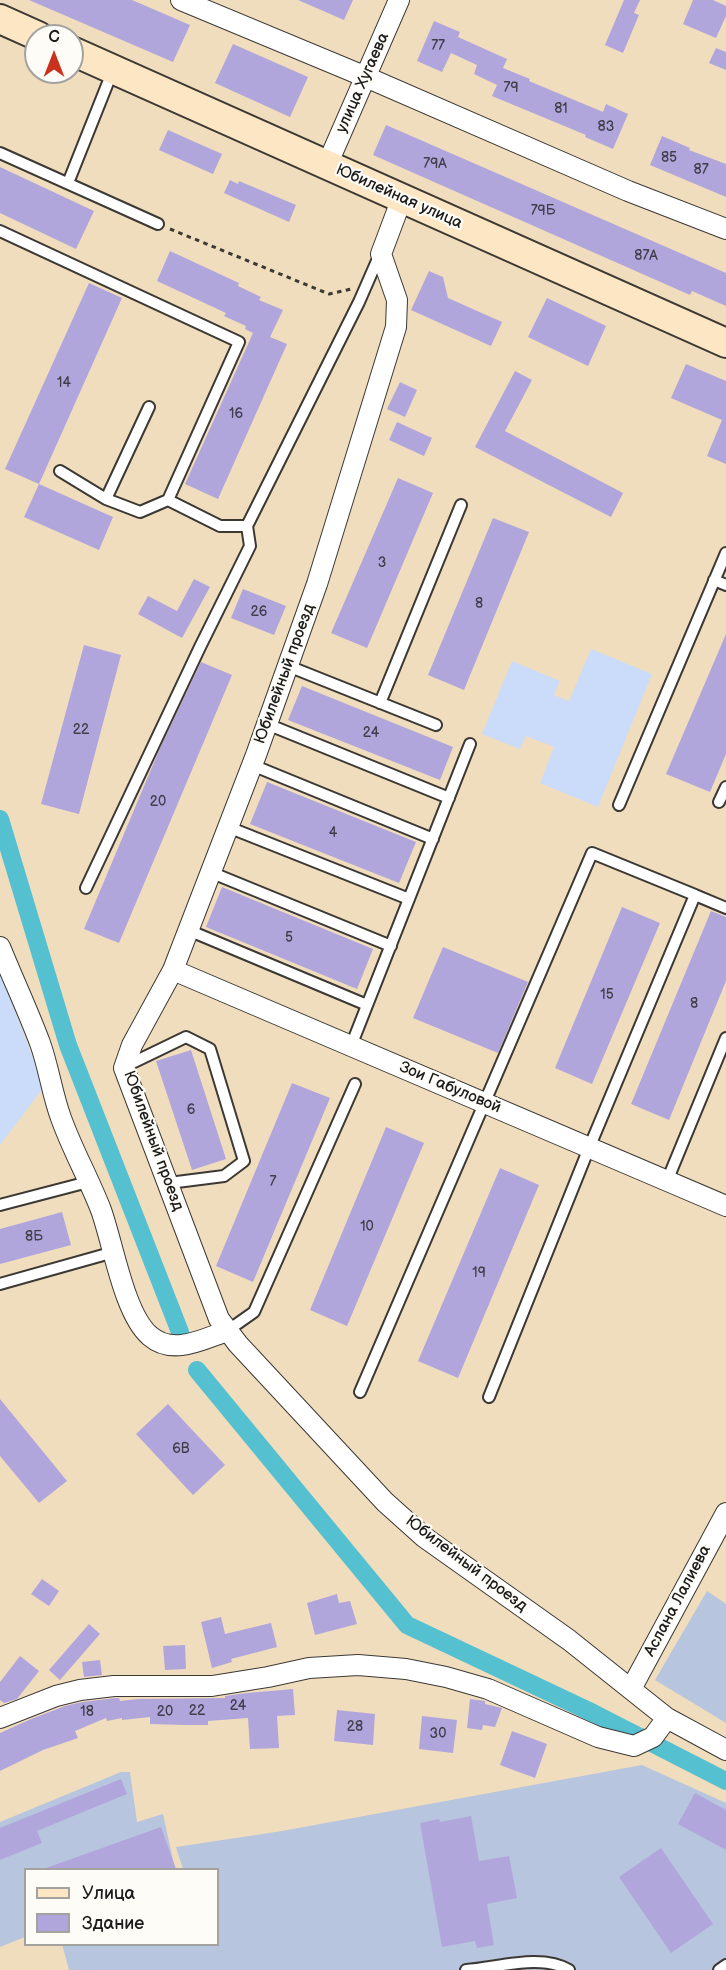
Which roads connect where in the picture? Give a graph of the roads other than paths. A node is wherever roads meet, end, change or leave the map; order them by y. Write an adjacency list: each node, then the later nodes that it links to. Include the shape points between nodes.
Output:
1 (181, 0): 7 (street)
2 (399, 0): 7 (street, улица Хугаева)
3 (0, 19): 4 (main road)
4 (24, 30)
5 (84, 56): 6 (main road, Юбилейная улица)
6 (113, 69): 9 (main road, Юбилейная улица); 10 (lane)
7 (366, 77): 9 (street, улица Хугаева); 13 (street, via 628,191)
8 (0, 153): 10 (lane)
9 (327, 165): 11 (main road, Юбилейная улица)
10 (68, 183): 12 (lane)
11 (402, 198): 15 (street); 16 (main road, Юбилейная улица)
12 (158, 224)
13 (726, 229)
14 (0, 231): 20 (lane, via 240,342)
15 (381, 254): 22 (lane); 26 (street, Юбилейный проезд, via 397,300 396,327)
16 (726, 343)
17 (149, 407): 19 (lane)
18 (60, 471): 19 (lane)
19 (106, 499): 20 (lane, via 140,512)
20 (168, 500): 22 (lane, via 220,526)
21 (461, 505): 27 (lane)
22 (247, 526): 39 (lane, via 250,546)
23 (726, 553): 24 (lane)
24 (714, 580): 25 (lane); 35 (lane)
25 (726, 585)
26 (288, 666): 27 (lane); 28 (street, Юбилейный проезд)
27 (380, 703): 29 (lane)
28 (267, 724): 31 (street, Юбилейный проезд); 33 (lane)
29 (436, 725)
30 (471, 744): 33 (lane)
31 (252, 765): 36 (street, Юбилейный проезд); 37 (lane)
32 (726, 787): 34 (lane)
33 (449, 798): 37 (lane)
34 (719, 802)
35 (619, 805)
36 (228, 827): 38 (street, Юбилейный проезд); 41 (lane)
37 (433, 839): 41 (lane)
38 (210, 872): 43 (street, Юбилейный проезд); 45 (lane)
39 (86, 888)
40 (694, 896): 42 (lane); 52 (lane, via 592,853); 53 (lane)
41 (409, 899): 45 (lane)
42 (726, 908)
43 (188, 930): 46 (street, Юбилейный проезд); 47 (lane)
44 (0, 946): 55 (street, via 41,1045 60,1118)
45 (391, 946): 47 (lane)
46 (173, 970): 49 (street, Зои Габуловой); 50 (street, Юбилейный проезд, via 132,1045)
47 (367, 1005): 49 (lane)
48 (726, 1038): 54 (lane)
49 (351, 1046): 52 (street, Зои Габуловой)
50 (124, 1068): 56 (street, Юбилейный проезд); 56 (lane, via 186,1037 210,1049 244,1161 225,1176)
51 (355, 1084): 61 (lane, via 254,1312)
52 (483, 1103): 53 (street, Зои Габуловой); 62 (lane)
53 (589, 1148): 54 (street, Зои Габуловой); 63 (lane)
54 (667, 1181): 58 (street, Зои Габуловой)
55 (88, 1182): 57 (lane); 59 (street)
56 (169, 1183): 61 (street, Юбилейный проезд, via 219,1319)
57 (0, 1205)
58 (726, 1206)
59 (114, 1252): 60 (lane); 61 (street, via 133,1311 149,1336 160,1343 179,1346)
60 (0, 1284)
61 (227, 1331): 65 (street, Юбилейный проезд, via 416,1530)
62 (360, 1392)
63 (489, 1397)
64 (726, 1513): 65 (street, Аслана Лалиева)
65 (631, 1689): 67 (street, Юбилейный проезд)
66 (0, 1718): 67 (street, via 80,1690 212,1686 309,1668 358,1665 406,1669 488,1689 598,1737 634,1746 652,1737)
67 (667, 1718): 68 (street, Юбилейный проезд)
68 (726, 1750)
69 (726, 1965): 72 (lane)
70 (466, 1970): 71 (lane, via 520,1963 552,1963)
71 (568, 1970)
72 (719, 1970)

